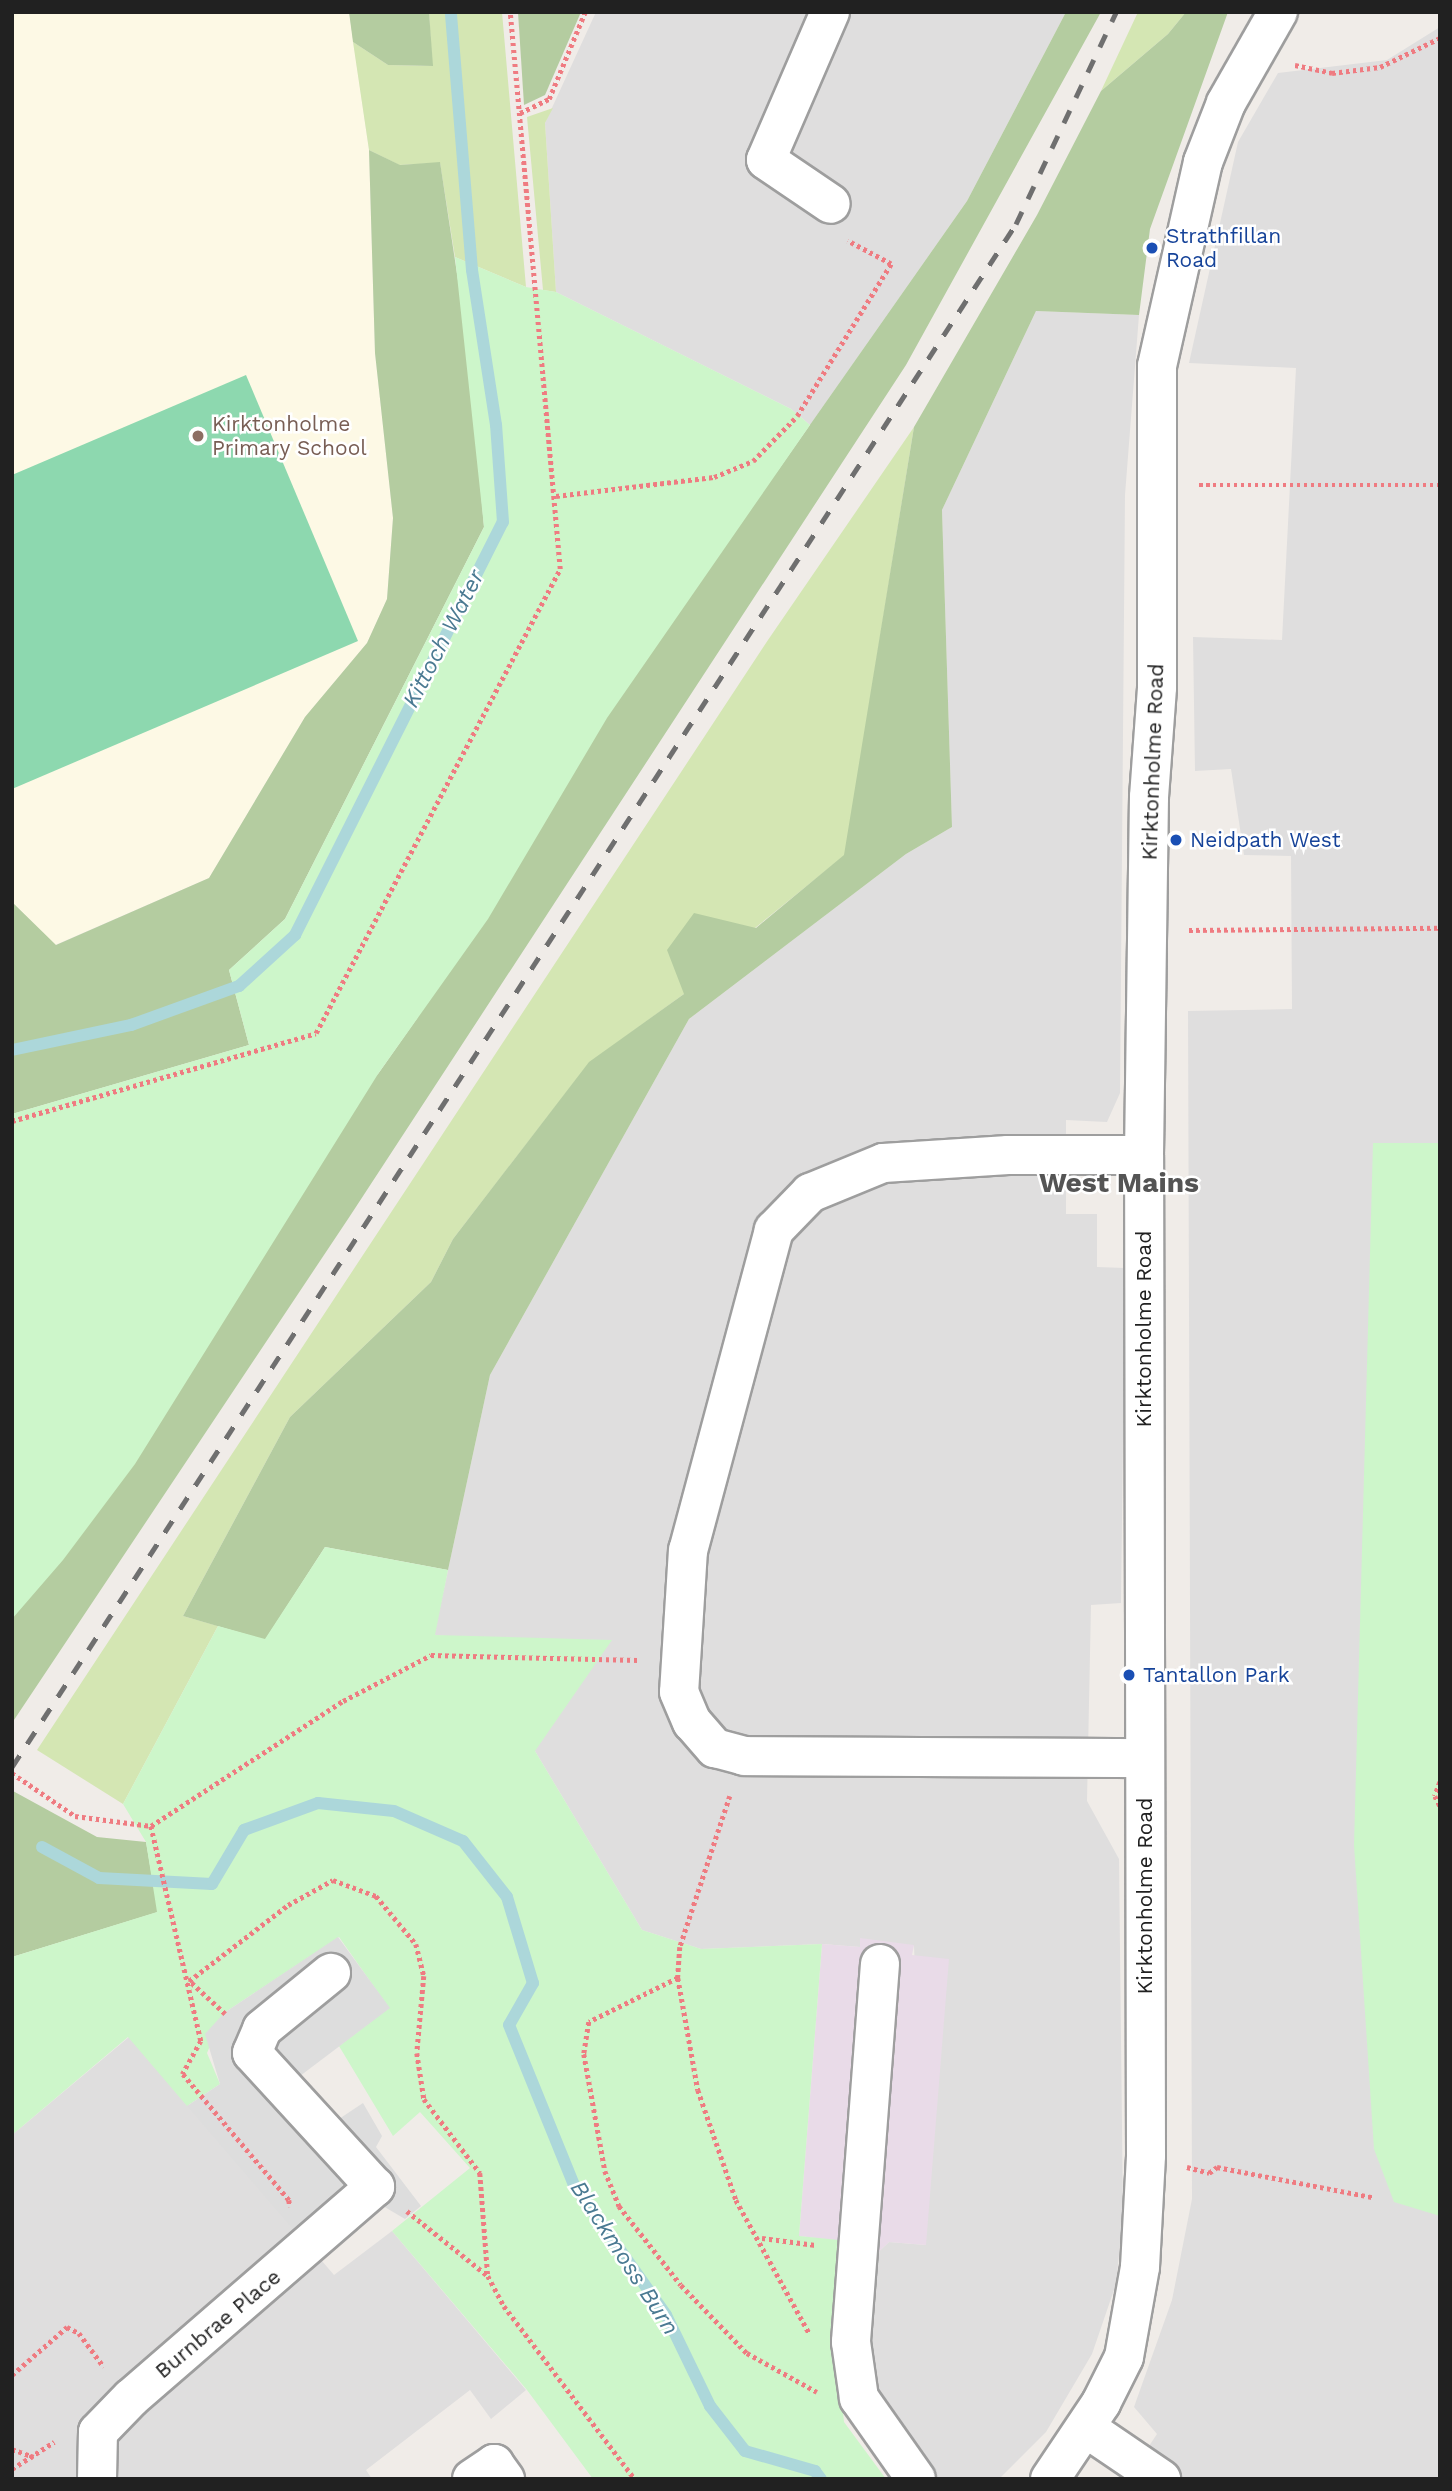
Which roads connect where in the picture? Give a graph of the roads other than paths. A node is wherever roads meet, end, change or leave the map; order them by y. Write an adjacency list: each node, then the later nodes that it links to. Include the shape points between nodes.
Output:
1 (830, 12): 3 (street, via 766,160)
2 (1278, 12): 4 (street, Kirktonholme Road, via 1226,103 1194,198 1157,366 1157,687 1149,797)
3 (831, 204)
4 (1143, 1155): 5 (street, Kirktonholme Road); 5 (street, via 1008,1155 883,1163 810,1194 774,1230 688,1550 679,1692 692,1721 715,1748 744,1756)
5 (1145, 1758): 8 (street, Kirktonholme Road, via 1146,2155 1135,2312 1124,2357)
6 (880, 1964): 12 (street, via 851,2342 859,2398)
7 (331, 1973): 9 (street, Burnbrae Place, via 262,2029 252,2053 375,2187 131,2398 99,2432)
8 (1086, 2428): 13 (street, Kirktonholme Road); 14 (street)
9 (97, 2479)
10 (471, 2479): 11 (street, via 494,2464)
11 (505, 2479)
12 (916, 2479)
13 (1050, 2479)
14 (1161, 2479)

